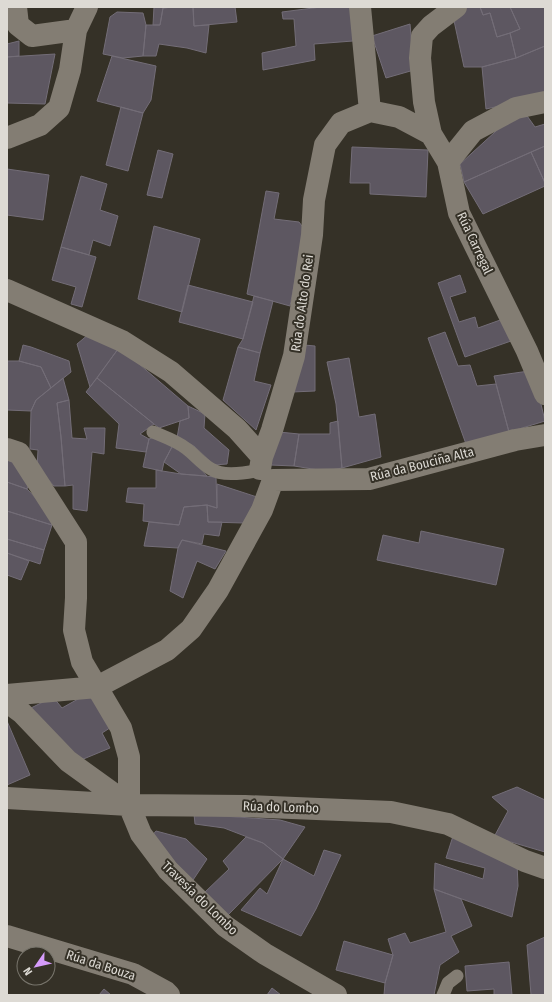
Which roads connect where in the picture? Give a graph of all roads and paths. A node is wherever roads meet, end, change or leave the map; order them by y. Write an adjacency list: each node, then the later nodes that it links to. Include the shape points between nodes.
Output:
1 (16, 7): 5 (street, via 18,25 32,36)
2 (87, 7): 5 (street)
3 (360, 7): 7 (street)
4 (456, 7): 8 (street, Rúa Carregal, via 422,36 420,58)
5 (76, 30): 9 (street, via 70,70 59,108 40,125)
6 (545, 102): 10 (street, via 516,108 473,131)
7 (370, 111): 8 (street, via 399,117); 16 (street, Rúa do Alto do Rei, via 341,123 325,145 314,200 312,235 294,356 272,430)
8 (430, 134): 10 (street, Rúa Carregal)
9 (7, 138)
10 (448, 162): 12 (street, Rúa Carregal, via 459,213)
11 (7, 290): 16 (street, via 122,341 171,372 237,429)
12 (545, 394)
13 (153, 432): 16 (lane, via 187,449 211,470 225,473)
14 (545, 435): 16 (street, Rúa da Bouciña Alta, via 515,440 369,478)
15 (7, 449): 17 (street, via 19,453 76,542 74,630 82,662)
16 (265, 469): 17 (street, Rúa do Alto do Rei, via 262,510 218,590 191,629 167,650)
17 (98, 686): 18 (street, Rúa do Alto do Rei); 21 (street, via 121,728 130,757)
18 (7, 695)
19 (7, 702): 21 (street, via 22,713 68,761)
20 (7, 798): 21 (street, Rúa do Lombo)
21 (129, 805): 22 (street, Rúa do Lombo, via 245,806 391,812 448,824); 26 (street, Travesía do Lombo, via 141,834 168,870 225,926 265,954)
22 (545, 868)
23 (7, 936): 25 (street, Rúa da Bouza, via 134,974)
24 (457, 976): 27 (lane, via 448,983)
25 (169, 995)
26 (335, 995)
27 (443, 995)

